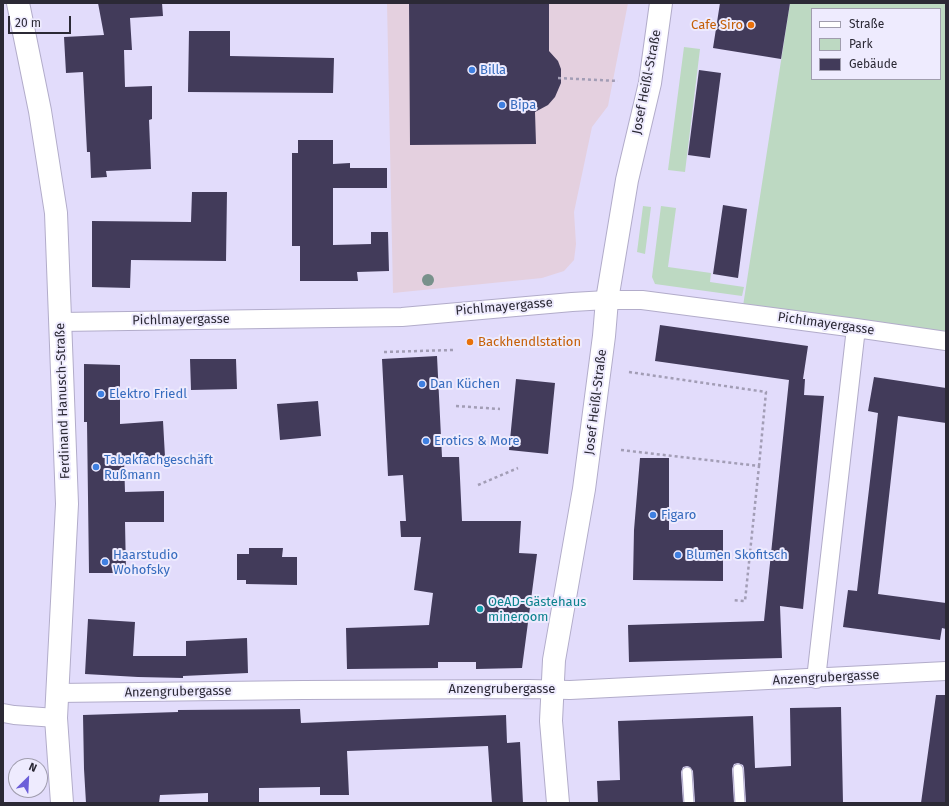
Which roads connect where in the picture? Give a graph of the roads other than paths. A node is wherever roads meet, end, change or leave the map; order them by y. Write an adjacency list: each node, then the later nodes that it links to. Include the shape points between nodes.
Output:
1 (18, 3): 4 (street, Ferdinand Hanusch-Straße, via 40,112 56,213)
2 (661, 3): 3 (street, Josef Heißl-Straße, via 650,83 627,180)
3 (607, 300): 4 (street, Pichlmayergasse, via 402,317); 5 (street, Pichlmayergasse, via 642,300); 9 (street, Josef Heißl-Straße, via 584,489 554,660)
4 (60, 322): 10 (street, Ferdinand Hanusch-Straße, via 67,504)
5 (856, 328): 6 (street, Pichlmayergasse); 8 (street)
6 (946, 341)
7 (946, 671): 8 (street, Anzengrubergasse)
8 (816, 678): 9 (street, Anzengrubergasse)
9 (552, 690): 10 (street, Anzengrubergasse); 16 (street, Josef Heißl-Straße, via 551,721)
10 (57, 693): 12 (street, Ferdinand Hanusch-Straße)
11 (3, 712): 12 (street)
12 (56, 718): 15 (street, Ferdinand Hanusch-Straße)
13 (738, 769): 18 (lane)
14 (687, 772): 17 (lane)
15 (62, 803)
16 (558, 803)
17 (689, 803)
18 (740, 803)

